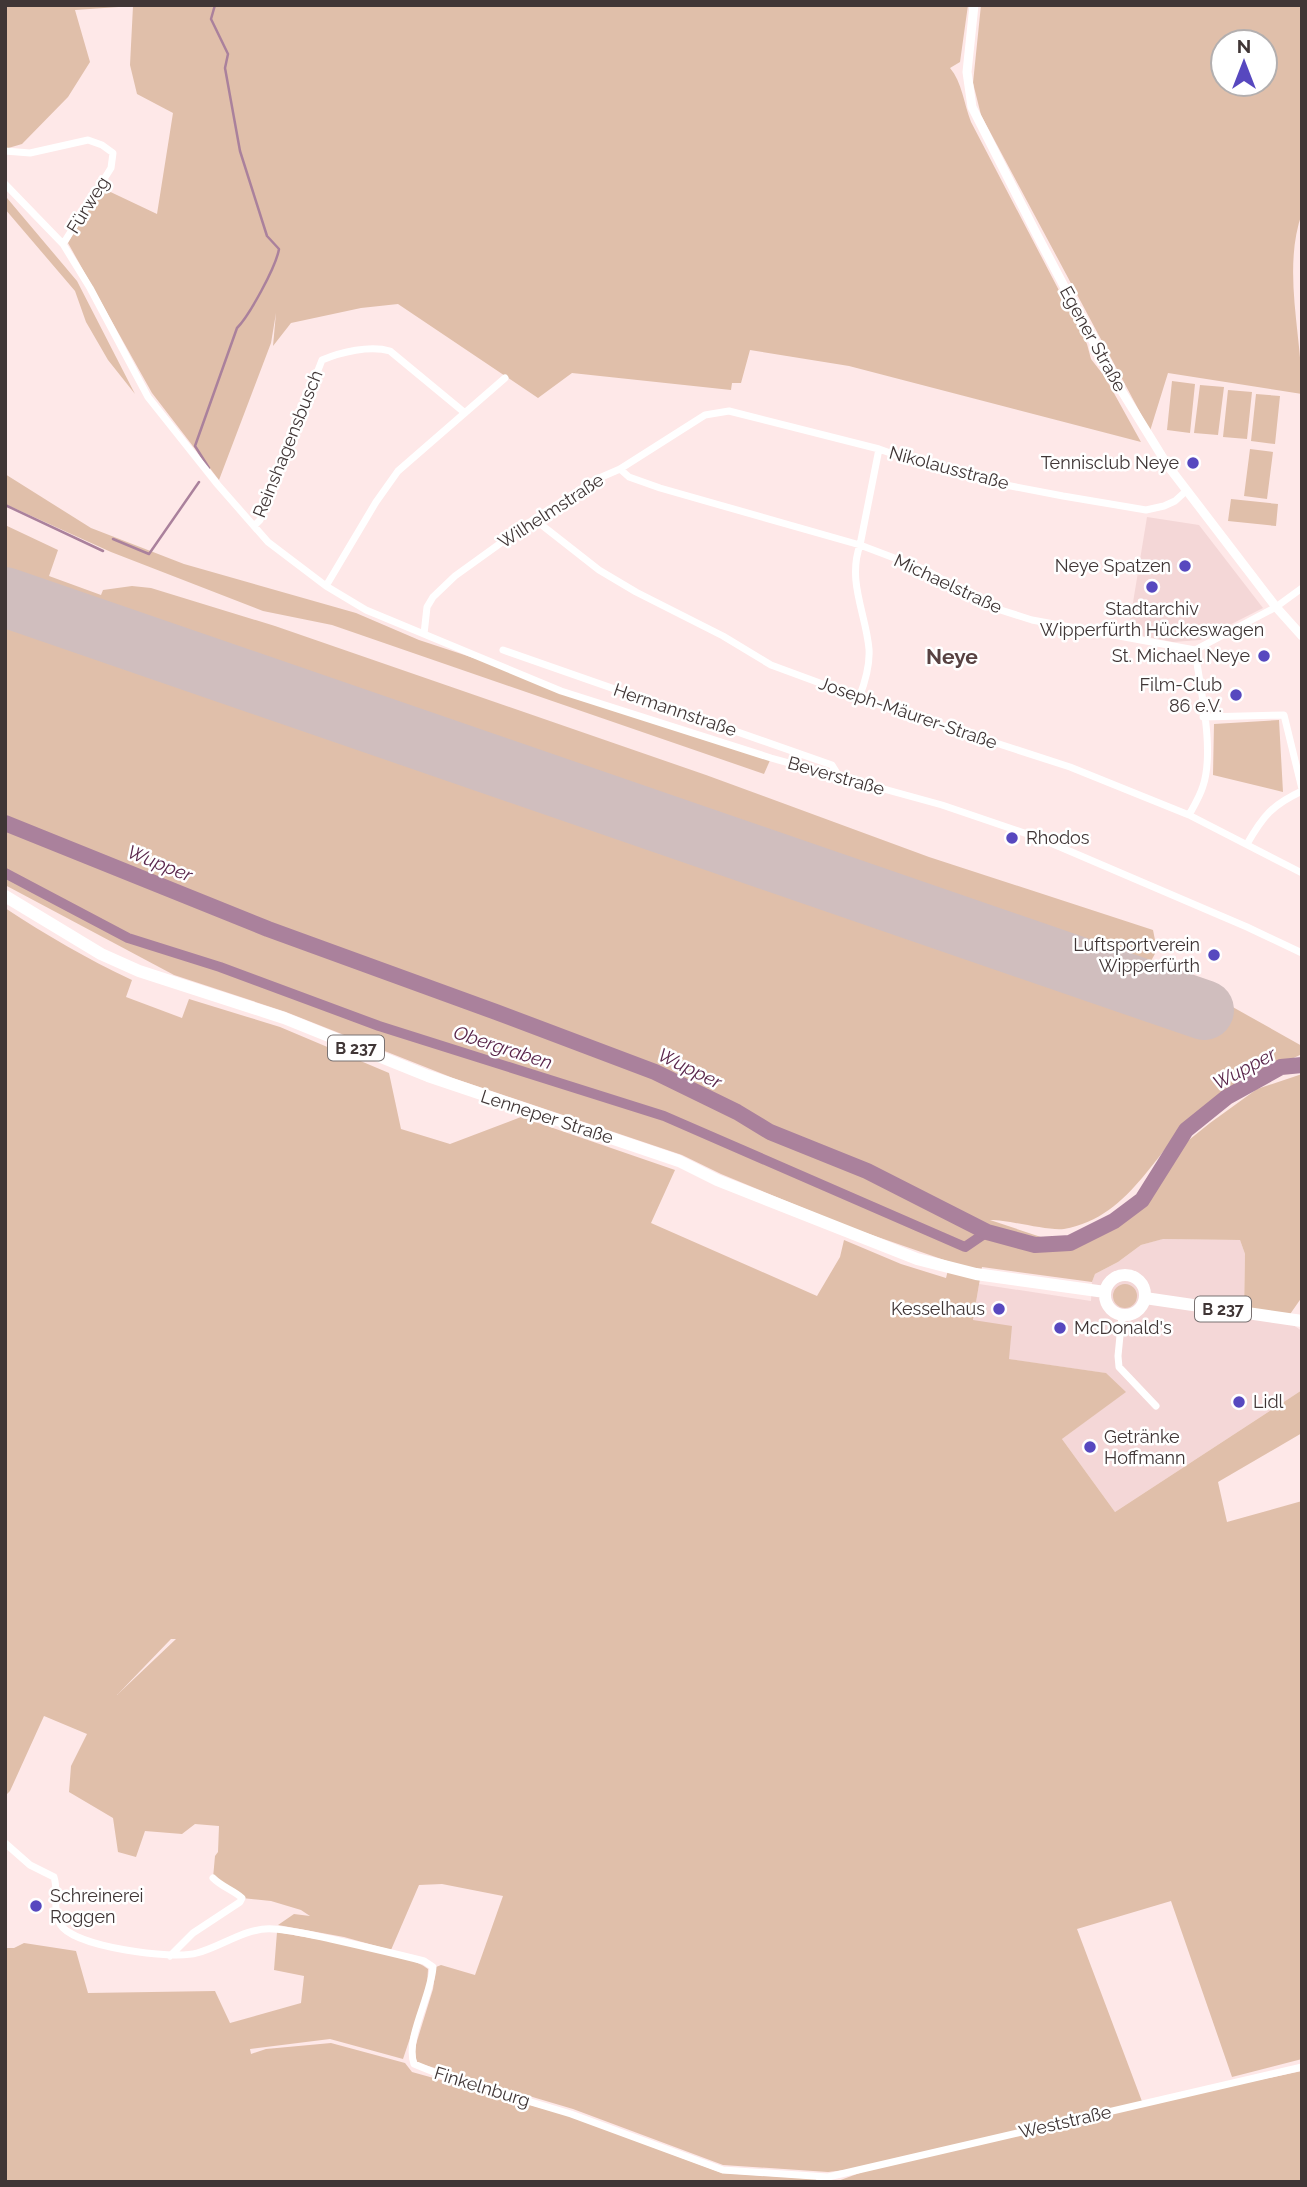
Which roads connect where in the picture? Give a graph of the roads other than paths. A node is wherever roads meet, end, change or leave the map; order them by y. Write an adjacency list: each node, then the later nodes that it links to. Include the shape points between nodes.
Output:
1 (974, 5): 10 (street, Egener Straße, via 967,72 977,118 1105,364)
2 (5, 151): 4 (street, Fürweg, via 30,153 88,140 113,153 111,168)
3 (5, 184): 4 (street, Beverstraße)
4 (63, 244): 12 (street, Beverstraße, via 148,397)
5 (505, 379): 6 (street)
6 (465, 413): 12 (street, Reinshagensbusch, via 390,351 380,348 322,360); 14 (street, via 398,471)
7 (709, 413): 8 (street, Nikolausstraße, via 729,411); 9 (street, Wilhelmstraße)
8 (879, 449): 10 (street, Nikolausstraße, via 985,481 1146,510 1164,506); 13 (street)
9 (620, 469): 11 (street, Wilhelmstraße); 13 (street, Michaelstraße, via 660,488)
10 (1186, 491): 16 (street, Egener Straße)
11 (534, 519): 17 (street, Wilhelmstraße, via 433,597); 21 (street, Joseph-Mäurer-Straße, via 599,570 636,592 771,665)
12 (254, 526): 14 (street, Beverstraße)
13 (860, 545): 20 (street, Michaelstraße, via 926,570 988,606 1031,620); 21 (street, via 856,578 870,652)
14 (326, 586): 17 (street, Beverstraße, via 366,610)
15 (1302, 588): 16 (street)
16 (1276, 607): 18 (street, Egener Straße); 20 (street)
17 (424, 634): 23 (street, Beverstraße, via 561,691)
18 (1302, 636)
19 (503, 650): 23 (street, Hermannstraße, via 832,765)
20 (1195, 650): 22 (street)
21 (859, 698): 25 (street, Joseph-Mäurer-Straße, via 1070,767)
22 (1203, 717): 24 (street, via 1284,715); 25 (street, via 1207,764)
23 (840, 778): 29 (street, Beverstraße, via 942,805 1049,842)
24 (1302, 790): 26 (street, via 1280,801 1261,819)
25 (1189, 815): 26 (street, Joseph-Mäurer-Straße)
26 (1247, 844): 27 (street, Joseph-Mäurer-Straße)
27 (1302, 873)
28 (5, 896): 30 (main road, Lenneper Straße / B 237, via 101,954 139,971 284,1018 454,1086 679,1161 917,1259 976,1274)
29 (1302, 953)
30 (1105, 1292): 31 (main road, via 1113,1279 1127,1275 1142,1285); 32 (main road, via 1111,1309)
31 (1145, 1298): 32 (main road, via 1134,1313); 33 (main road, B 237)
32 (1122, 1315): 34 (street, via 1119,1367)
33 (1302, 1321)
34 (1156, 1406)
35 (5, 1843): 37 (street, Finkelnburg, via 30,1865 54,1877 60,1925 71,1934 111,1947)
36 (213, 1878): 37 (street, via 242,1898 240,1902 193,1933)
37 (170, 1956): 39 (street, Finkelnburg, via 197,1954 257,1929 272,1928 424,1961 433,1967 432,1978 410,2054 414,2064 571,2114 723,2170)
38 (1302, 2067): 39 (street, Weststraße)
39 (827, 2180)

